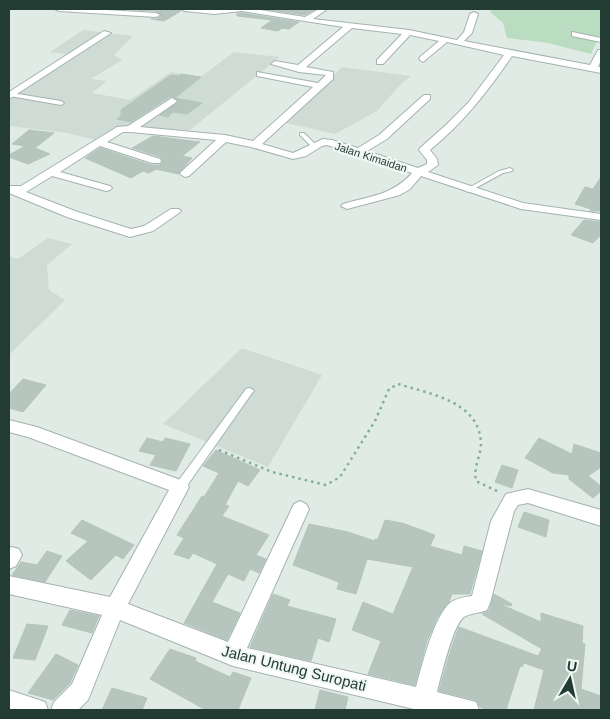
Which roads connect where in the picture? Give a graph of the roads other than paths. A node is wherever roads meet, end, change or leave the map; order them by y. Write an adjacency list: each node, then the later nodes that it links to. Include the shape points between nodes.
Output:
1 (58, 9): 2 (street)
2 (79, 9): 6 (street); 10 (street)
3 (185, 9): 4 (street, via 214,12)
4 (241, 9): 7 (street)
5 (324, 9): 11 (street)
6 (116, 10): 9 (street)
7 (264, 10): 11 (street)
8 (474, 14): 18 (street, via 468,33)
9 (156, 15)
10 (67, 18)
11 (306, 20): 12 (street)
12 (350, 26): 13 (street); 24 (street)
13 (410, 32): 16 (street); 22 (street)
14 (107, 33): 28 (street)
15 (575, 34): 17 (street)
16 (446, 39): 18 (street); 21 (street)
17 (601, 40)
18 (459, 42): 20 (street)
19 (601, 52): 25 (street)
20 (509, 54): 25 (street); 41 (street, via 475,102 424,150 434,162)
21 (422, 60)
22 (380, 62)
23 (275, 64): 24 (street)
24 (299, 68): 27 (street, via 330,74)
25 (597, 69)
26 (260, 74): 27 (street)
27 (320, 86): 36 (street)
28 (10, 96): 31 (lane)
29 (427, 97): 38 (street, via 383,137)
30 (172, 101): 32 (street)
31 (61, 103)
32 (130, 129): 34 (street, Jalan Kimaidan); 35 (street, Jalan Kimaidan, via 121,130)
33 (302, 134): 37 (lane)
34 (225, 138): 36 (street, Jalan Kimaidan); 43 (street)
35 (100, 143): 39 (street); 42 (street, Jalan Kimaidan)
36 (256, 144): 37 (street, Jalan Kimaidan, via 294,156)
37 (314, 145): 38 (street, Jalan Kimaidan, via 324,142)
38 (359, 152): 41 (street, Jalan Kimaidan)
39 (156, 162)
40 (510, 170): 46 (lane)
41 (419, 172): 46 (street, Jalan Kimaidan); 48 (street, via 396,193)
42 (52, 173): 44 (street); 45 (street, Jalan Kimaidan, via 24,189)
43 (186, 174)
44 (106, 188)
45 (11, 190): 49 (street, via 130,233 148,229)
46 (468, 190): 50 (street, Jalan Kimaidan, via 520,206)
47 (570, 204): 50 (street)
48 (347, 206)
49 (174, 210)
50 (560, 212): 51 (street, Jalan Kimaidan)
51 (601, 217)
52 (249, 391): 54 (lane)
53 (9, 426): 54 (street, via 39,434)
54 (180, 487): 58 (street)
55 (300, 509): 59 (street)
56 (601, 518): 61 (street, via 528,496 512,499 504,508 499,523 493,561 480,602 454,613)
57 (9, 585): 58 (street, Jalan Untung Suropati)
58 (115, 608): 59 (street, Jalan Untung Suropati); 63 (street, via 80,692)
59 (233, 655): 61 (street, Jalan Untung Suropati)
60 (9, 701): 62 (street)
61 (423, 701): 64 (street, Jalan Untung Suropati)
62 (37, 710)
63 (62, 710)
64 (468, 710)

